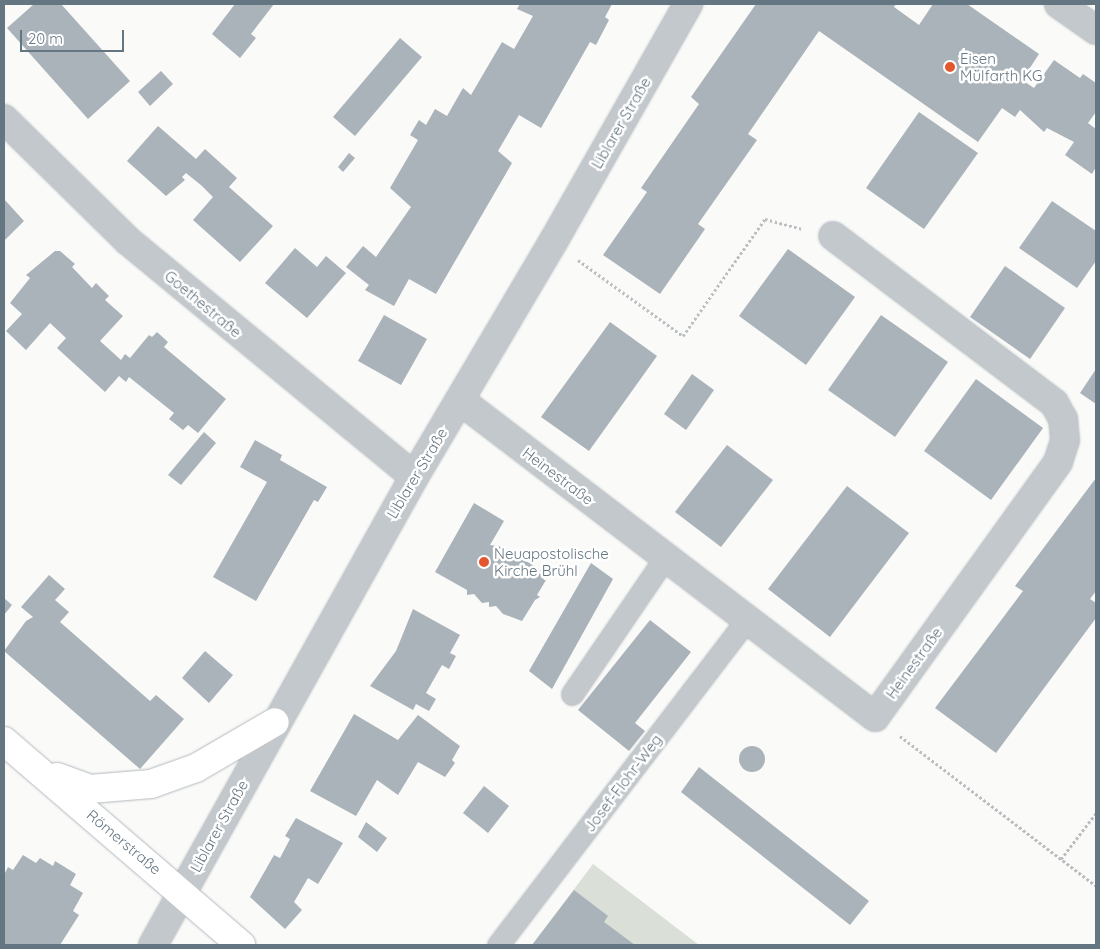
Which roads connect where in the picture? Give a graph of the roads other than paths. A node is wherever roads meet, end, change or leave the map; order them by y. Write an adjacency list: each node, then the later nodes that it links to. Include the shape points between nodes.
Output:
1 (688, 4): 6 (street, Liblarer Straße)
2 (1059, 4): 3 (street)
3 (1096, 30)
4 (4, 119): 7 (street, Goethestraße, via 127,240)
5 (832, 236): 9 (street, Heinestraße, via 1047,397 1063,419 1066,440 1058,462 876,717)
6 (461, 401): 7 (street, Liblarer Straße); 8 (street, Heinestraße)
7 (414, 477): 11 (street, Liblarer Straße)
8 (664, 559): 9 (street, Heinestraße); 10 (lane)
9 (747, 620): 17 (lane, Josef-Flohr-Weg)
10 (572, 694)
11 (275, 722): 13 (main road, via 196,768 151,784 90,789); 14 (street, Liblarer Straße)
12 (4, 741): 13 (main road, Römerstraße)
13 (37, 769): 14 (main road, Römerstraße)
14 (182, 891): 15 (street, Liblarer Straße); 16 (main road, Römerstraße)
15 (153, 945)
16 (241, 945)
17 (498, 945)

